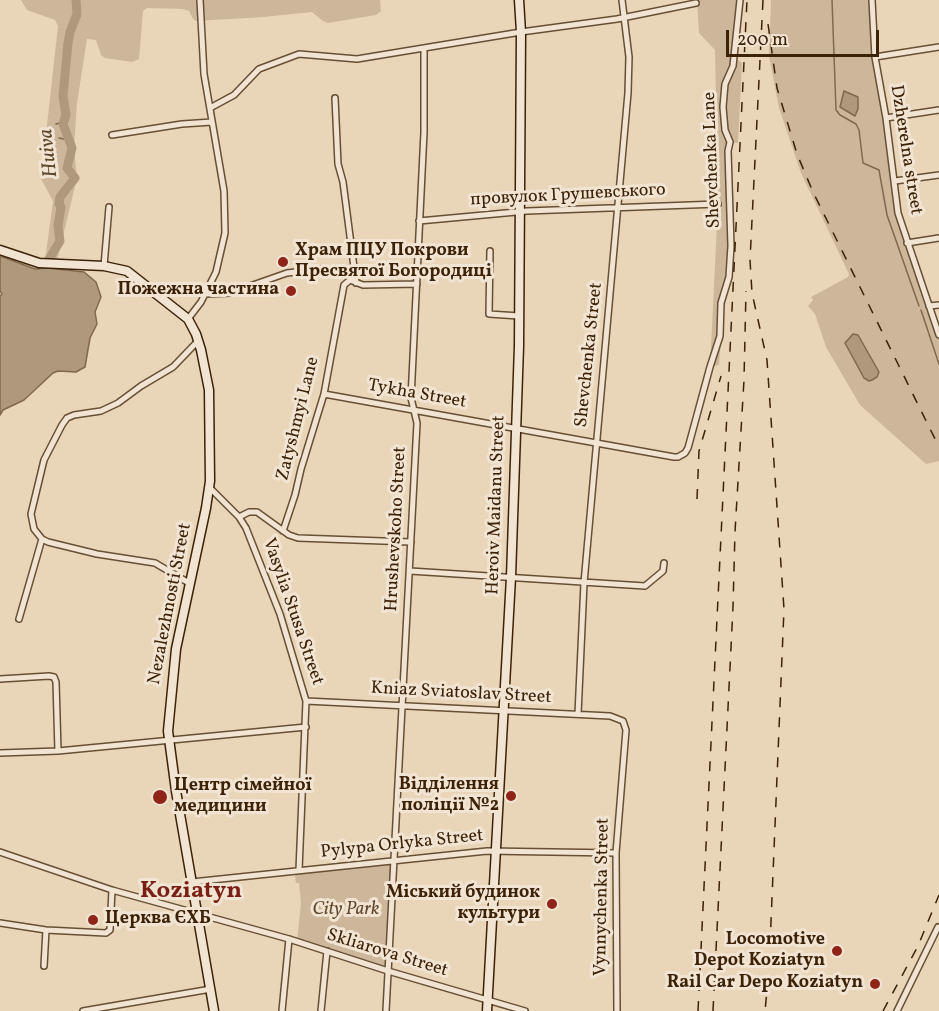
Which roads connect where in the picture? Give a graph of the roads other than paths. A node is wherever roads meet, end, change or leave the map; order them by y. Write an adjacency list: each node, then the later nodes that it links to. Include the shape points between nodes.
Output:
1 (200, 0): 13 (street)
2 (519, 0): 8 (street, Heroiv Maidanu Street)
3 (622, 0): 7 (street, Shevchenka Street)
4 (740, 0): 44 (street, Shevchenka Lane, via 734,66 725,84 723,106 730,142 729,277 721,303 720,336 688,448)
5 (872, 0): 11 (street, Dzherelna street)
6 (696, 3): 7 (street)
7 (624, 17): 8 (street); 22 (street, Shevchenka Street, via 629,75)
8 (521, 32): 10 (street); 23 (street, Heroiv Maidanu Street)
9 (939, 47): 11 (street)
10 (424, 48): 13 (street, via 357,58 294,55 259,69 234,95); 24 (street, Hrushevskoho Street)
11 (875, 57): 15 (street, Dzherelna street)
12 (335, 98): 31 (street, via 338,164)
13 (210, 108): 16 (street)
14 (939, 110): 15 (street)
15 (886, 118): 19 (street, Dzherelna street)
16 (212, 122): 17 (street); 33 (street, via 224,191 225,233 216,272)
17 (112, 135)
18 (939, 175): 19 (street)
19 (895, 181): 26 (street, Dzherelna street, via 898,213)
20 (718, 204): 22 (street, провулок Грушевського)
21 (109, 207): 29 (street)
22 (619, 207): 23 (street, провулок Грушевського); 43 (street, Shevchenka Street)
23 (521, 212): 24 (street, провулок Грушевського); 36 (street, Heroiv Maidanu Street)
24 (419, 221): 32 (street, Hrushevskoho Street)
25 (939, 238): 26 (street)
26 (908, 243): 35 (street, Dzherelna street)
27 (0, 250): 29 (street, via 45,264)
28 (490, 250): 36 (street, via 489,314)
29 (104, 266): 37 (street, via 133,274)
30 (322, 269): 33 (street, via 287,273 230,293)
31 (353, 282): 32 (street); 40 (street, Zatyshmyi Lane, via 344,285)
32 (417, 284): 41 (street, Hrushevskoho Street, via 411,398)
33 (205, 294): 37 (street)
34 (939, 305): 35 (street)
35 (929, 306): 38 (street, Dzherelna street)
36 (519, 316): 42 (street, Heroiv Maidanu Street)
37 (188, 319): 39 (street, Nezalezhnosti Street)
38 (939, 335)
39 (199, 341): 45 (street, Nezalezhnosti Street, via 209,390); 48 (street, via 173,367 118,403 101,411 70,416 64,422 48,452 33,503 32,521)
40 (324, 394): 41 (street, Tykha Street); 47 (street, Zatyshmyi Lane)
41 (414, 410): 42 (street, Tykha Street); 49 (street, Hrushevskoho Street, via 417,423)
42 (516, 428): 43 (street, Tykha Street); 52 (street, Heroiv Maidanu Street)
43 (596, 443): 44 (street, Tykha Street, via 674,458); 54 (street, Shevchenka Street)
44 (681, 456)
45 (209, 487): 46 (street, Vasylia Stusa Street); 53 (street, Nezalezhnosti Street)
46 (239, 518): 47 (street, via 253,511); 57 (street, Vasylia Stusa Street, via 280,614)
47 (283, 531): 49 (street, via 298,538)
48 (42, 539): 53 (street, via 97,554 154,563); 55 (street)
49 (411, 542): 51 (street, Hrushevskoho Street)
50 (664, 563): 54 (street, via 663,572 645,586)
51 (410, 571): 52 (street); 58 (street, Hrushevskoho Street)
52 (511, 577): 54 (street); 59 (street, Heroiv Maidanu Street)
53 (189, 583): 63 (street, Nezalezhnosti Street, via 171,685)
54 (584, 583): 60 (street, Shevchenka Street)
55 (19, 620)
56 (0, 679): 64 (street, via 54,678)
57 (306, 701): 58 (street, Kniaz Sviatoslav Street); 62 (street, Vasylia Stusa Street)
58 (403, 706): 59 (street, Kniaz Sviatoslav Street); 69 (street, Hrushevskoho Street)
59 (502, 711): 60 (street, Kniaz Sviatoslav Street); 66 (street, Heroiv Maidanu Street)
60 (578, 714): 61 (street, Kniaz Sviatoslav Street)
61 (615, 716): 68 (street, Vynnychenka Street, via 623,721 626,730)
62 (306, 727): 63 (street); 70 (street, Vasylia Stusa Street)
63 (169, 740): 64 (street); 71 (street, Nezalezhnosti Street)
64 (58, 751): 65 (street)
65 (0, 753)
66 (495, 850): 68 (street, Pylypa Orlyka Street); 69 (street, Pylypa Orlyka Street); 82 (street, Heroiv Maidanu Street)
67 (0, 852): 72 (street, Skliarova Street)
68 (616, 852): 90 (street, Vynnychenka Street)
69 (393, 861): 70 (street, Pylypa Orlyka Street); 80 (street, Hrushevskoho Street)
70 (299, 870): 71 (street, Pylypa Orlyka Street)
71 (192, 882): 73 (street, Nezalezhnosti Street)
72 (112, 890): 73 (street, Skliarova Street); 76 (street, via 108,932)
73 (198, 915): 77 (street, Skliarova Street); 81 (street, Nezalezhnosti Street)
74 (0, 923): 76 (street)
75 (939, 927): 91 (street)
76 (46, 930): 79 (street)
77 (289, 939): 78 (street, Skliarova Street); 85 (street)
78 (327, 951): 80 (street, Skliarova Street); 86 (street)
79 (44, 966)
80 (388, 971): 82 (street, Skliarova Street); 87 (street, Hrushevskoho Street)
81 (211, 989): 83 (street); 84 (street, Nezalezhnosti Street)
82 (488, 1000): 88 (street, Heroiv Maidanu Street); 89 (street, Skliarova Street)
83 (83, 1011)
84 (214, 1011)
85 (282, 1011)
86 (321, 1011)
87 (386, 1011)
88 (487, 1011)
89 (525, 1011)
90 (617, 1011)
91 (897, 1011)

